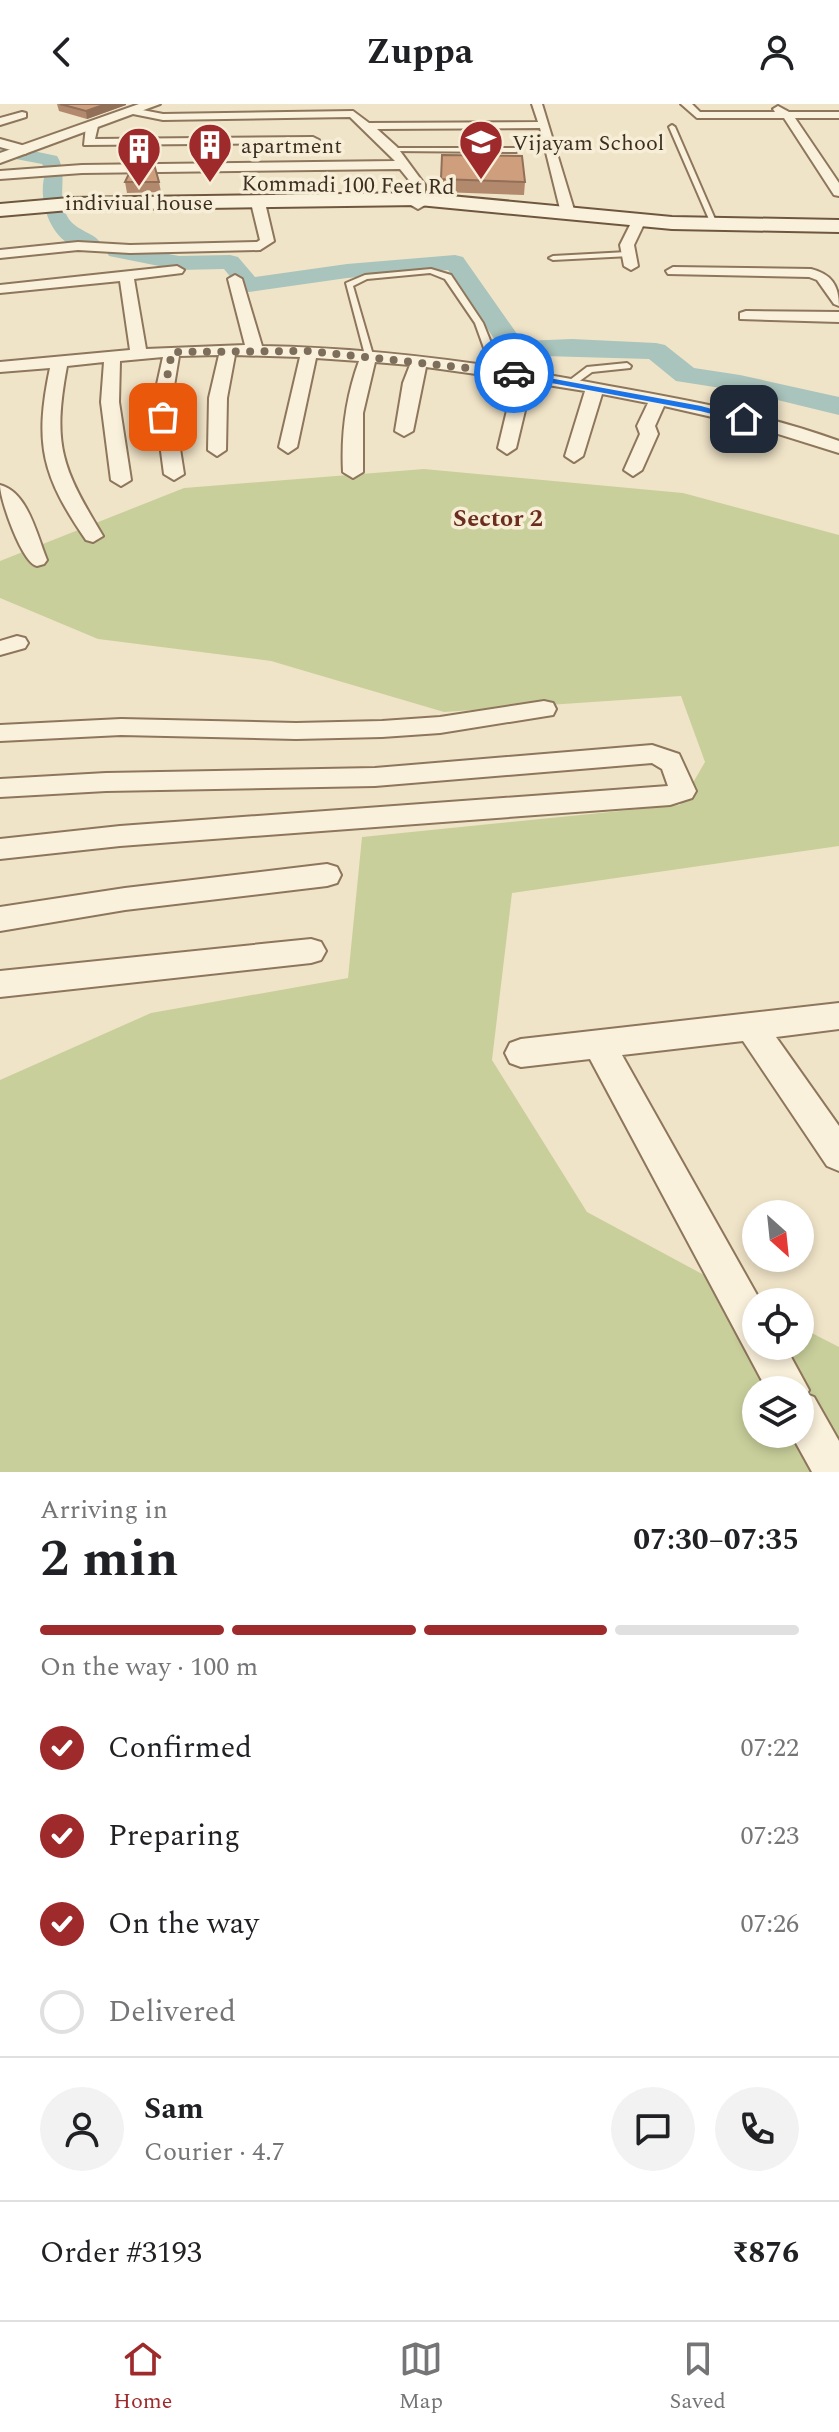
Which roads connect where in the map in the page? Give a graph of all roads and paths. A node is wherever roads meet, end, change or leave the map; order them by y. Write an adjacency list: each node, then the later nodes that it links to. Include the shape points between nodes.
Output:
1 (152, 104): 5 (street)
2 (537, 104): 13 (street)
3 (686, 104): 10 (street, via 697,115)
4 (772, 104): 10 (street)
5 (132, 111): 7 (street, via 163,117); 14 (street)
6 (431, 112): 8 (street)
7 (312, 114): 8 (street); 17 (street)
8 (353, 114): 15 (street)
9 (22, 115): 12 (street)
10 (787, 115): 11 (street); 28 (street)
11 (839, 115)
12 (0, 122)
13 (545, 125): 15 (street); 33 (street)
14 (92, 126): 19 (street); 22 (street)
15 (369, 126): 20 (street)
16 (672, 127): 34 (lane)
17 (313, 140): 19 (street); 25 (street)
18 (0, 143): 22 (street)
19 (88, 143): 26 (street)
20 (393, 150): 21 (lane); 24 (street)
21 (516, 150)
22 (22, 151): 23 (street)
23 (0, 158)
24 (403, 165): 25 (street); 29 (street, via 419,185)
25 (312, 166): 26 (street)
26 (82, 169): 27 (street)
27 (0, 175)
28 (839, 192)
29 (418, 202): 30 (main road); 31 (main road, Kommadi 100 Feet Rd); 33 (main road, Kommadi 100 Feet Rd); 35 (main road, Kommadi 100 Feet Rd)
30 (69, 207): 31 (main road, Kommadi 100 Feet Rd); 32 (main road, Kommadi 100 Feet Rd)
31 (259, 207): 38 (street, via 267,241 260,246 78,246)
32 (0, 213)
33 (568, 213): 34 (main road, Kommadi 100 Feet Rd)
34 (715, 224): 36 (main road, Kommadi 100 Feet Rd)
35 (636, 226): 37 (main road, Kommadi 100 Feet Rd); 40 (street, via 627,245)
36 (839, 226)
37 (839, 233)
38 (0, 254)
39 (553, 258): 40 (lane)
40 (629, 260)
41 (177, 270): 43 (street)
42 (673, 271): 46 (street, via 811,273 822,277)
43 (126, 275): 45 (street); 53 (street)
44 (235, 279): 50 (street)
45 (0, 289)
46 (839, 301)
47 (746, 316): 48 (street)
48 (839, 317)
49 (228, 350): 50 (street); 52 (street); 69 (street, via 218,398)
50 (255, 351): 51 (street)
51 (309, 351): 54 (street); 66 (street)
52 (172, 352): 53 (street); 73 (street, via 163,398)
53 (139, 355): 55 (street)
54 (369, 355): 56 (street); 59 (lane, via 349,285 365,277 431,271 448,277 479,323); 72 (street, via 349,441)
55 (112, 358): 57 (street); 74 (street, via 110,402)
56 (420, 361): 59 (street); 65 (street)
57 (59, 362): 60 (street); 76 (street, via 48,414 51,460)
58 (627, 366): 62 (lane, via 590,369)
59 (497, 370): 61 (street)
60 (2, 373)
61 (529, 376): 62 (street); 68 (street)
62 (571, 383): 63 (street)
63 (595, 388): 64 (street); 70 (street)
64 (658, 400): 67 (street); 71 (street)
65 (404, 431)
66 (288, 447)
67 (839, 447)
68 (507, 448)
69 (217, 450)
70 (574, 456)
71 (633, 470)
72 (353, 472)
73 (174, 474)
74 (121, 480)
75 (0, 491): 77 (street, via 12,500)
76 (93, 536)
77 (37, 560)
78 (544, 709): 79 (street, via 382,729 121,727)
79 (0, 733)
80 (0, 788): 81 (street, via 375,777 652,754 668,756 683,791)
81 (0, 849)
82 (327, 875): 83 (street)
83 (0, 919)
84 (311, 951): 85 (street)
85 (0, 984)
86 (839, 1016): 87 (street)
87 (751, 1026): 88 (street); 90 (street)
88 (599, 1044): 89 (street); 91 (street)
89 (521, 1053)
90 (839, 1155)
91 (742, 1305)
92 (814, 1436): 93 (street)
93 (834, 1472)

